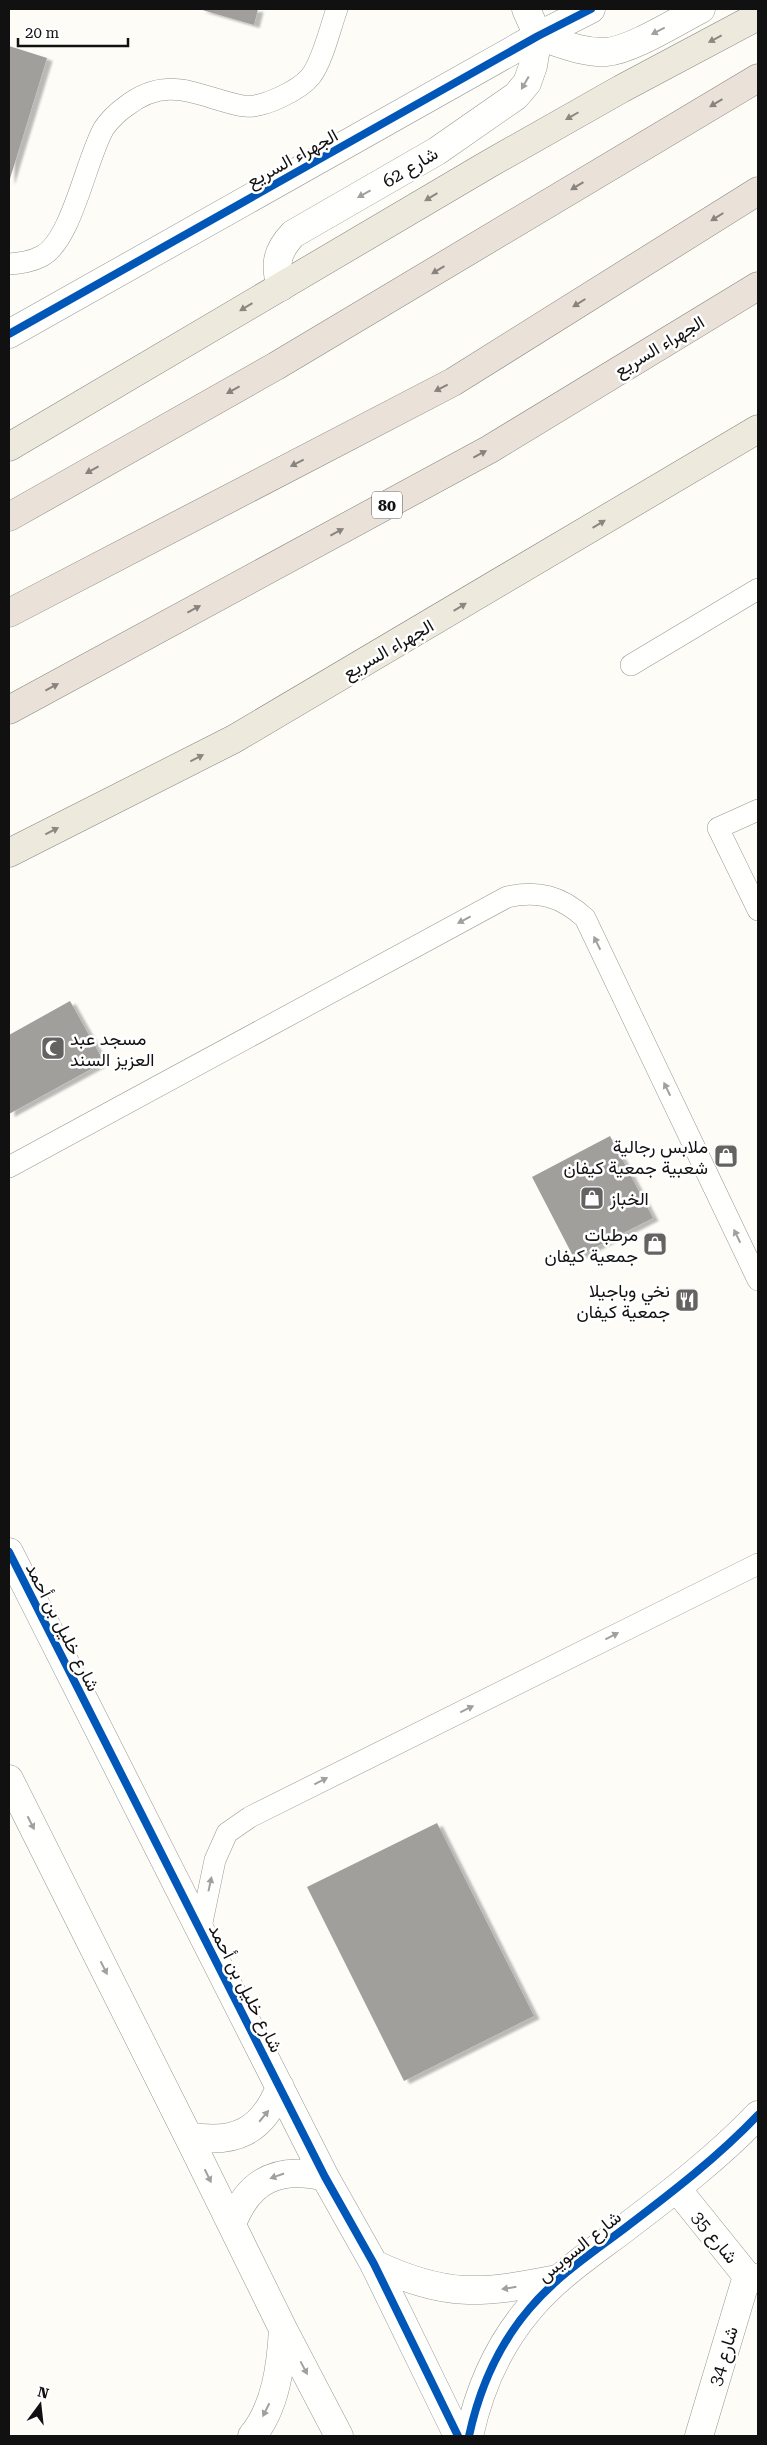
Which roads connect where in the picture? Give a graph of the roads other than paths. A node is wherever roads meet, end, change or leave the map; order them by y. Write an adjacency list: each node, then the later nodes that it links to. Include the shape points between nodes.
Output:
1 (338, 9): 9 (lane, via 312,75 295,90 246,106 191,90 164,90 144,94 124,108 104,128 63,232 43,256)
2 (526, 9): 6 (street)
3 (591, 9): 6 (street, الجهراء السريع)
4 (701, 9): 6 (street, one-way to 6, via 624,47 607,52 577,49)
5 (758, 16): 11 (main road, one-way to 11, via 621,88)
6 (538, 36): 11 (street, شارع 62, one-way to 11, via 527,84 516,96 437,151 293,234 276,260); 12 (street, الجهراء السريع)
7 (758, 78): 15 (highway, one-way to 15, via 276,366)
8 (758, 191): 17 (highway, one-way to 17, via 453,382)
9 (9, 264)
10 (758, 286): 19 (highway, الجهراء السريع / 80, one-way to 10, via 490,449)
11 (281, 287): 14 (main road, one-way to 14)
12 (9, 334)
13 (758, 429): 21 (main road, الجهراء السريع, one-way to 13, via 234,739)
14 (9, 447)
15 (9, 517)
16 (758, 589): 18 (lane)
17 (9, 612)
18 (630, 665)
19 (9, 710)
20 (758, 810): 22 (lane, via 718,828)
21 (9, 853)
22 (758, 910)
23 (9, 1167): 24 (lane, one-way to 23, via 585,918 572,906 541,893 507,897)
24 (758, 1280)
25 (9, 1552): 28 (street, شارع خليل بن أحمد)
26 (758, 1564): 28 (lane, one-way to 26, via 215,1860 227,1833 250,1817)
27 (9, 1779): 31 (street, one-way to 31)
28 (200, 1932): 29 (street, شارع خليل بن أحمد)
29 (280, 2087): 31 (street, one-way to 29, via 208,2140 246,2132 261,2121 273,2105); 32 (street, شارع خليل بن أحمد)
30 (758, 2115): 33 (street, شارع السويس)
31 (188, 2136): 34 (street, one-way to 34)
32 (325, 2177): 34 (street, one-way to 34, via 306,2172 286,2172 268,2179 252,2190 239,2206); 35 (street, شارع خليل بن أحمد)
33 (676, 2189): 36 (street, شارع 35); 37 (street, شارع السويس)
34 (232, 2224): 38 (street)
35 (374, 2264): 37 (street, شارع السويس, one-way to 35, via 494,2290 463,2291 432,2286); 41 (street, شارع خليل بن أحمد)
36 (753, 2278): 43 (street, شارع 34)
37 (557, 2279): 42 (street, شارع السويس, via 506,2340 488,2376)
38 (283, 2329): 39 (street, one-way to 39, via 281,2365 271,2400); 40 (street, one-way to 40)
39 (252, 2436)
40 (339, 2436)
41 (458, 2436)
42 (469, 2436)
43 (699, 2436)

